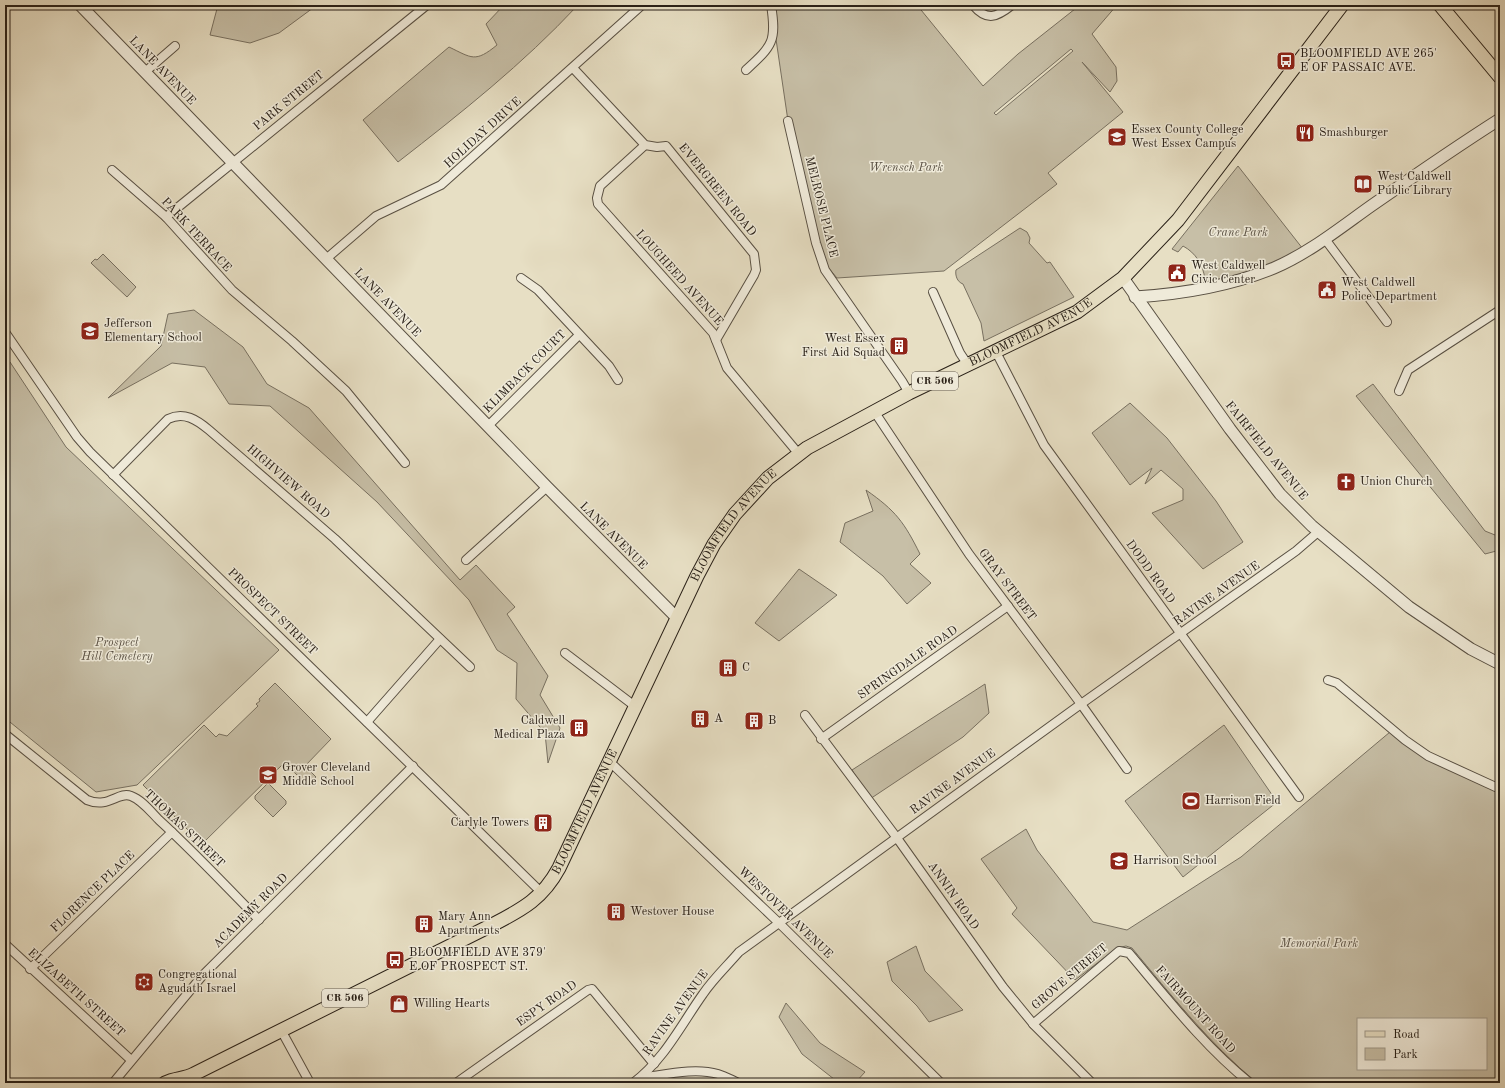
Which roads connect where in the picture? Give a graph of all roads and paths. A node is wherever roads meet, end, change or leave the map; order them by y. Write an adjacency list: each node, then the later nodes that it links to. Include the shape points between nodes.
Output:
1 (80, 5): 12 (street, LANE AVENUE)
2 (427, 5): 17 (street, PARK STREET)
3 (642, 5): 10 (street, HOLIDAY DRIVE)
4 (771, 5): 11 (street, via 774,24 772,40 767,50)
5 (973, 5): 6 (street, via 980,13 992,17)
6 (1012, 5)
7 (1342, 5): 23 (main road, BLOOMFIELD AVENUE / CR 506, via 1178,220)
8 (1440, 5): 13 (main road)
9 (175, 46): 12 (street)
10 (573, 68): 16 (street); 21 (street, HOLIDAY DRIVE, via 441,185 376,216)
11 (746, 70)
12 (145, 72): 17 (street, LANE AVENUE)
13 (1500, 77)
14 (1500, 119): 20 (street)
15 (788, 121): 35 (street, MELROSE PLACE, via 816,243 825,270)
16 (645, 145): 30 (street, EVERGREEN ROAD, via 666,146 754,254 754,275); 30 (street, LOUGHEED AVENUE, via 600,186 598,204 705,324)
17 (233, 162): 19 (street, PARK STREET); 21 (street, LANE AVENUE)
18 (112, 170): 19 (street, PARK TERRACE)
19 (166, 218): 39 (street, PARK TERRACE, via 232,290 346,391)
20 (1325, 239): 25 (street, via 1289,261 1248,277 1194,291); 27 (street)
21 (326, 259): 37 (street, LANE AVENUE)
22 (521, 278): 29 (street, KLIMBACK COURT, via 538,290)
23 (1123, 278): 25 (street, FAIRFIELD AVENUE); 31 (main road, BLOOMFIELD AVENUE / CR 506, via 1077,312)
24 (933, 292): 32 (street, via 960,353)
25 (1135, 297): 42 (street, FAIRFIELD AVENUE, via 1280,494)
26 (1500, 310): 34 (street, via 1408,370)
27 (1387, 322)
28 (5, 332): 40 (street, PROSPECT STREET, via 77,437)
29 (579, 335): 33 (street, KLIMBACK COURT, via 609,366); 37 (street, KLIMBACK COURT)
30 (716, 340): 38 (street, LOUGHEED AVENUE, via 728,368)
31 (996, 352): 32 (main road, BLOOMFIELD AVENUE / CR 506); 46 (street, DODD ROAD, via 1044,445)
32 (968, 365): 35 (main road, BLOOMFIELD AVENUE / CR 506)
33 (618, 380)
34 (1398, 391)
35 (909, 393): 36 (main road, BLOOMFIELD AVENUE / CR 506)
36 (874, 411): 38 (main road, BLOOMFIELD AVENUE / CR 506); 44 (street, GRAY STREET, via 969,554)
37 (488, 426): 41 (street, LANE AVENUE)
38 (798, 454): 45 (main road, BLOOMFIELD AVENUE / CR 506, via 768,478 732,519 706,559)
39 (404, 463)
40 (113, 474): 47 (street, HIGHVIEW ROAD, via 168,419 183,416 193,419 335,539); 55 (street, PROSPECT STREET)
41 (547, 487): 43 (street); 45 (street, LANE AVENUE)
42 (1318, 532): 46 (street, RAVINE AVENUE, via 1296,551); 49 (street, FAIRFIELD AVENUE, via 1409,607 1471,649)
43 (466, 560)
44 (1008, 606): 52 (street, GRAY STREET); 57 (street, SPRINGDALE ROAD)
45 (677, 618): 53 (main road, BLOOMFIELD AVENUE / CR 506)
46 (1180, 634): 52 (street, RAVINE AVENUE); 62 (street, DODD ROAD)
47 (440, 639): 50 (street, HIGHVIEW ROAD); 55 (street)
48 (565, 653): 53 (street)
49 (1500, 664)
50 (470, 667)
51 (1328, 680): 61 (street, via 1337,683 1428,756)
52 (1081, 704): 60 (street, GRAY STREET); 64 (street, RAVINE AVENUE)
53 (636, 707): 58 (main road, BLOOMFIELD AVENUE / CR 506)
54 (805, 715): 57 (street, ANNIN ROAD)
55 (367, 722): 59 (street, PROSPECT STREET)
56 (5, 734): 63 (street, THOMAS STREET, via 87,800 104,804 129,795)
57 (821, 738): 64 (street, ANNIN ROAD)
58 (610, 762): 65 (main road, BLOOMFIELD AVENUE / CR 506, via 559,868); 67 (street, WESTOVER AVENUE)
59 (413, 766): 65 (street, PROSPECT STREET); 66 (street, ACADEMY ROAD)
60 (1127, 769)
61 (1500, 789)
62 (1299, 797)
63 (172, 832): 66 (street, THOMAS STREET); 70 (street, FLORENCE PLACE)
64 (897, 838): 67 (street, RAVINE AVENUE); 71 (street, ANNIN ROAD, via 1002,987)
65 (542, 893): 72 (main road, BLOOMFIELD AVENUE / CR 506, via 511,916)
66 (259, 920): 73 (street, ACADEMY ROAD, via 203,976)
67 (778, 923): 74 (street, RAVINE AVENUE, via 739,952 721,972); 82 (street, WESTOVER AVENUE)
68 (5, 944): 70 (street, ELIZABETH STREET)
69 (1124, 951): 71 (street, GROVE STREET, via 1119,951); 84 (street, FAIRMOUNT ROAD, via 1129,953 1186,1021 1230,1067)
70 (30, 969): 73 (street, ELIZABETH STREET)
71 (1033, 1024): 83 (street, ANNIN ROAD)
72 (281, 1030): 75 (main road, BLOOMFIELD AVENUE / CR 506); 79 (street)
73 (131, 1060): 77 (street, ACADEMY ROAD)
74 (654, 1064): 76 (street, RAVINE AVENUE); 80 (street, ESPY ROAD, via 592,989)
75 (184, 1081): 78 (main road, BLOOMFIELD AVENUE / CR 506, via 174,1078)
76 (636, 1081): 81 (street, via 680,1072 704,1072 718,1074)
77 (114, 1082)
78 (165, 1083)
79 (310, 1083)
80 (456, 1083)
81 (739, 1083)
82 (941, 1083)
83 (1092, 1083)
84 (1250, 1083)

